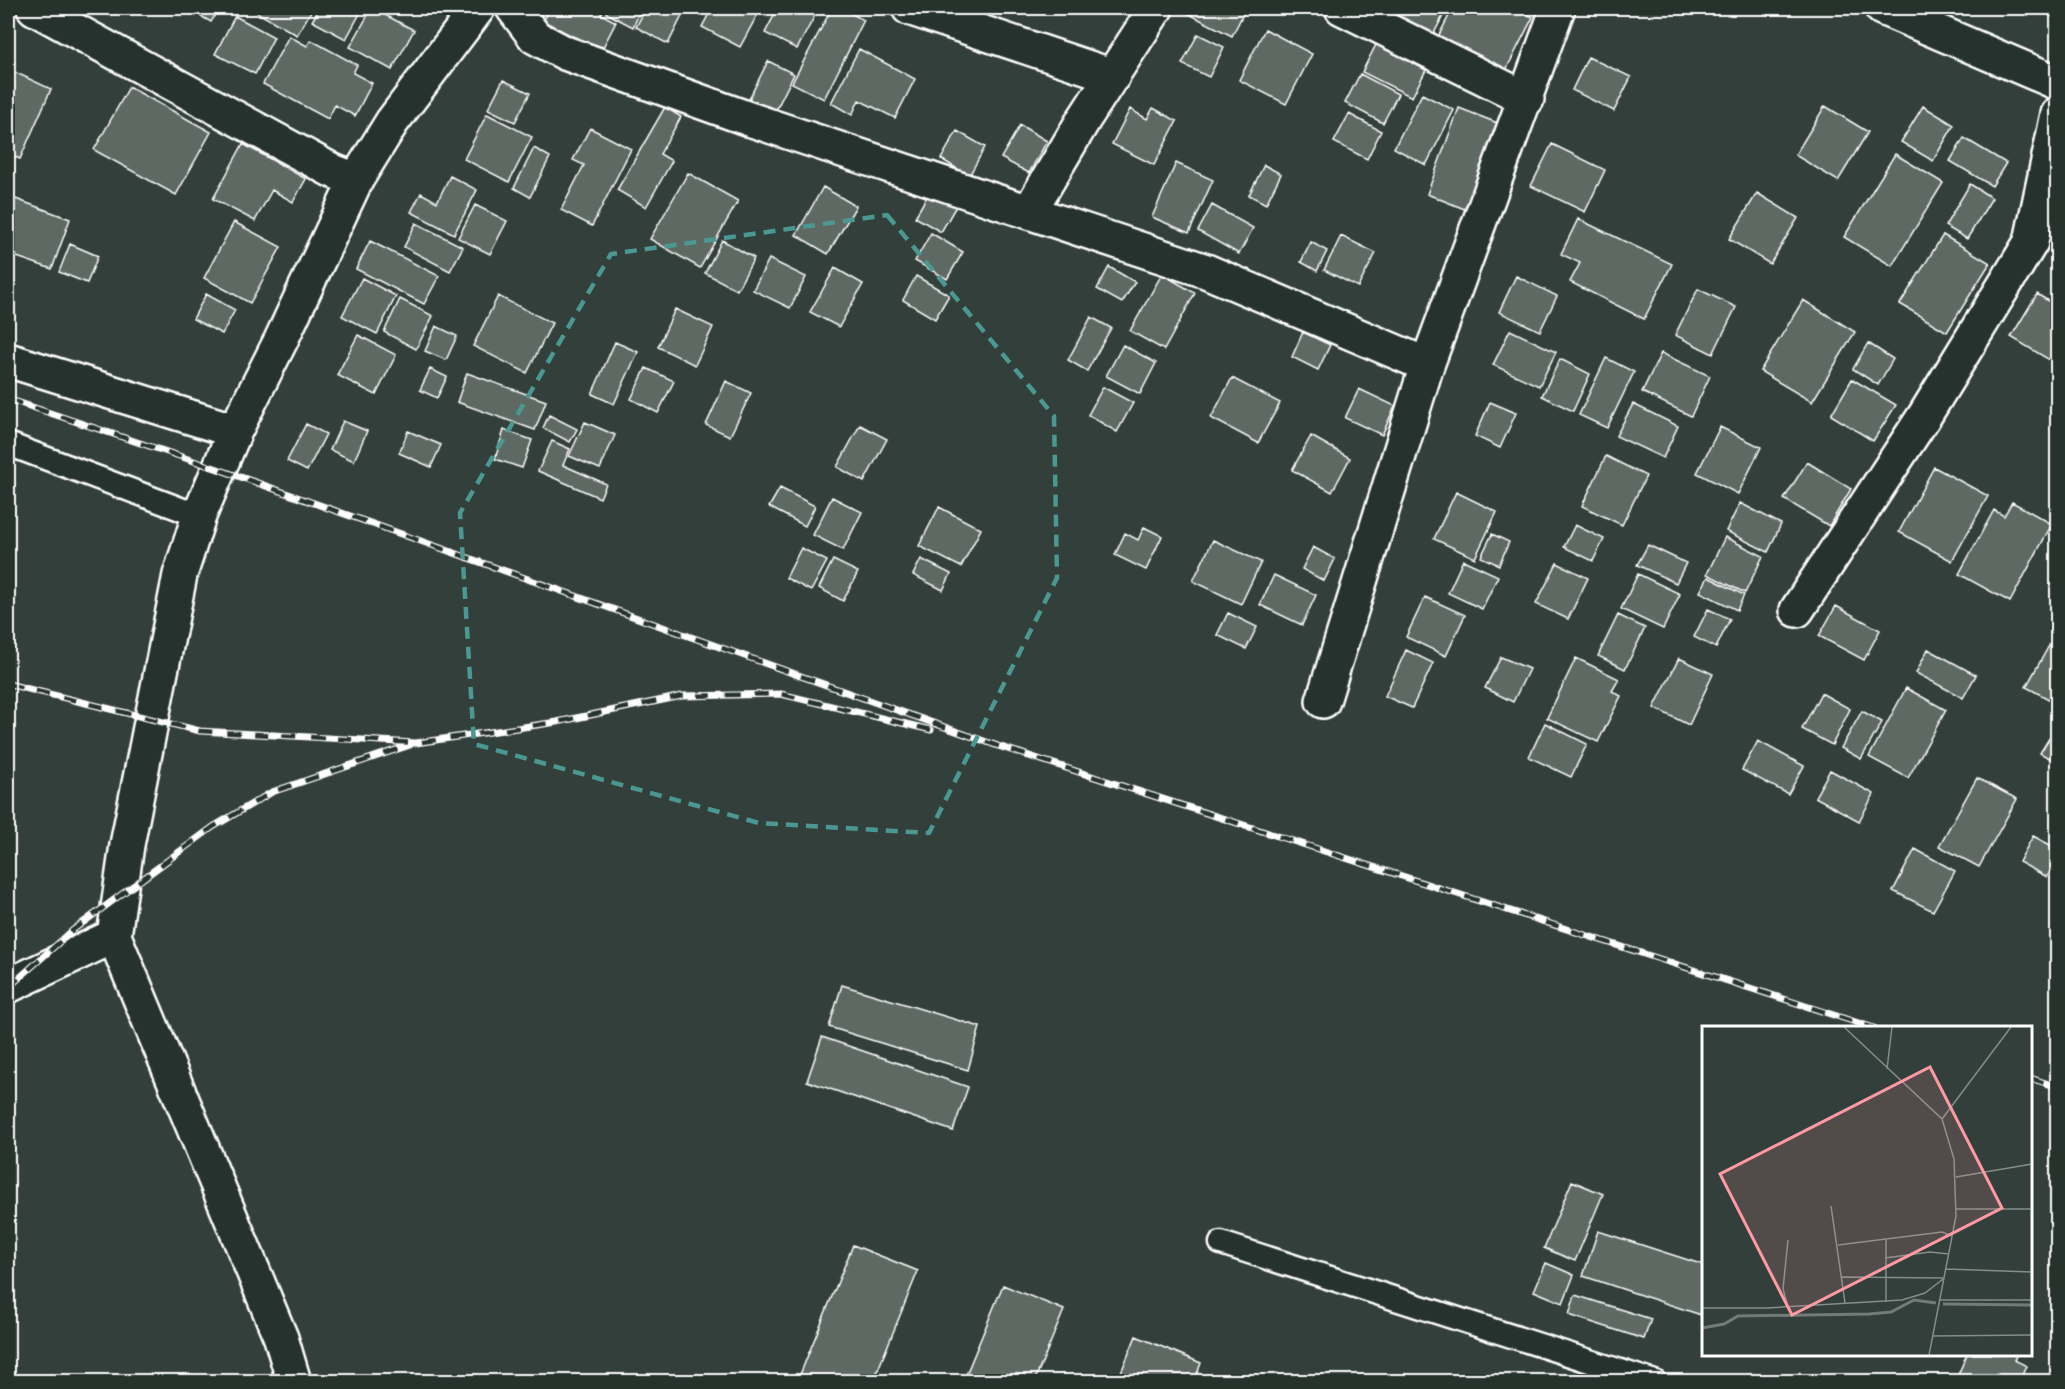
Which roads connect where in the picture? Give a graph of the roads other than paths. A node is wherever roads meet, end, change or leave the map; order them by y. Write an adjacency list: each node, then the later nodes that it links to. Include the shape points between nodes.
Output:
1 (34, 8): 13 (street)
2 (478, 8): 13 (street, via 392,122)
3 (513, 8): 14 (street, via 535,37 565,53)
4 (909, 8): 9 (street)
5 (1156, 8): 9 (street)
6 (1342, 8): 11 (street)
7 (1558, 8): 11 (street)
8 (1882, 8): 10 (street)
9 (1113, 76): 14 (street)
10 (2058, 83)
11 (1527, 99): 16 (street)
12 (2058, 114): 20 (street, via 2031,242 1925,416)
13 (356, 180): 17 (street)
14 (1029, 212): 16 (street, via 1206,271)
15 (8, 360): 17 (street)
16 (1427, 364): 21 (street)
17 (235, 431): 19 (street)
18 (8, 444): 19 (lane)
19 (199, 516): 22 (street, via 180,575 127,845)
20 (1797, 610)
21 (1323, 701)
22 (114, 936): 23 (street); 25 (street, via 281,1338)
23 (8, 986)
24 (1221, 1243): 26 (lane)
25 (294, 1382)
26 (1655, 1382)

